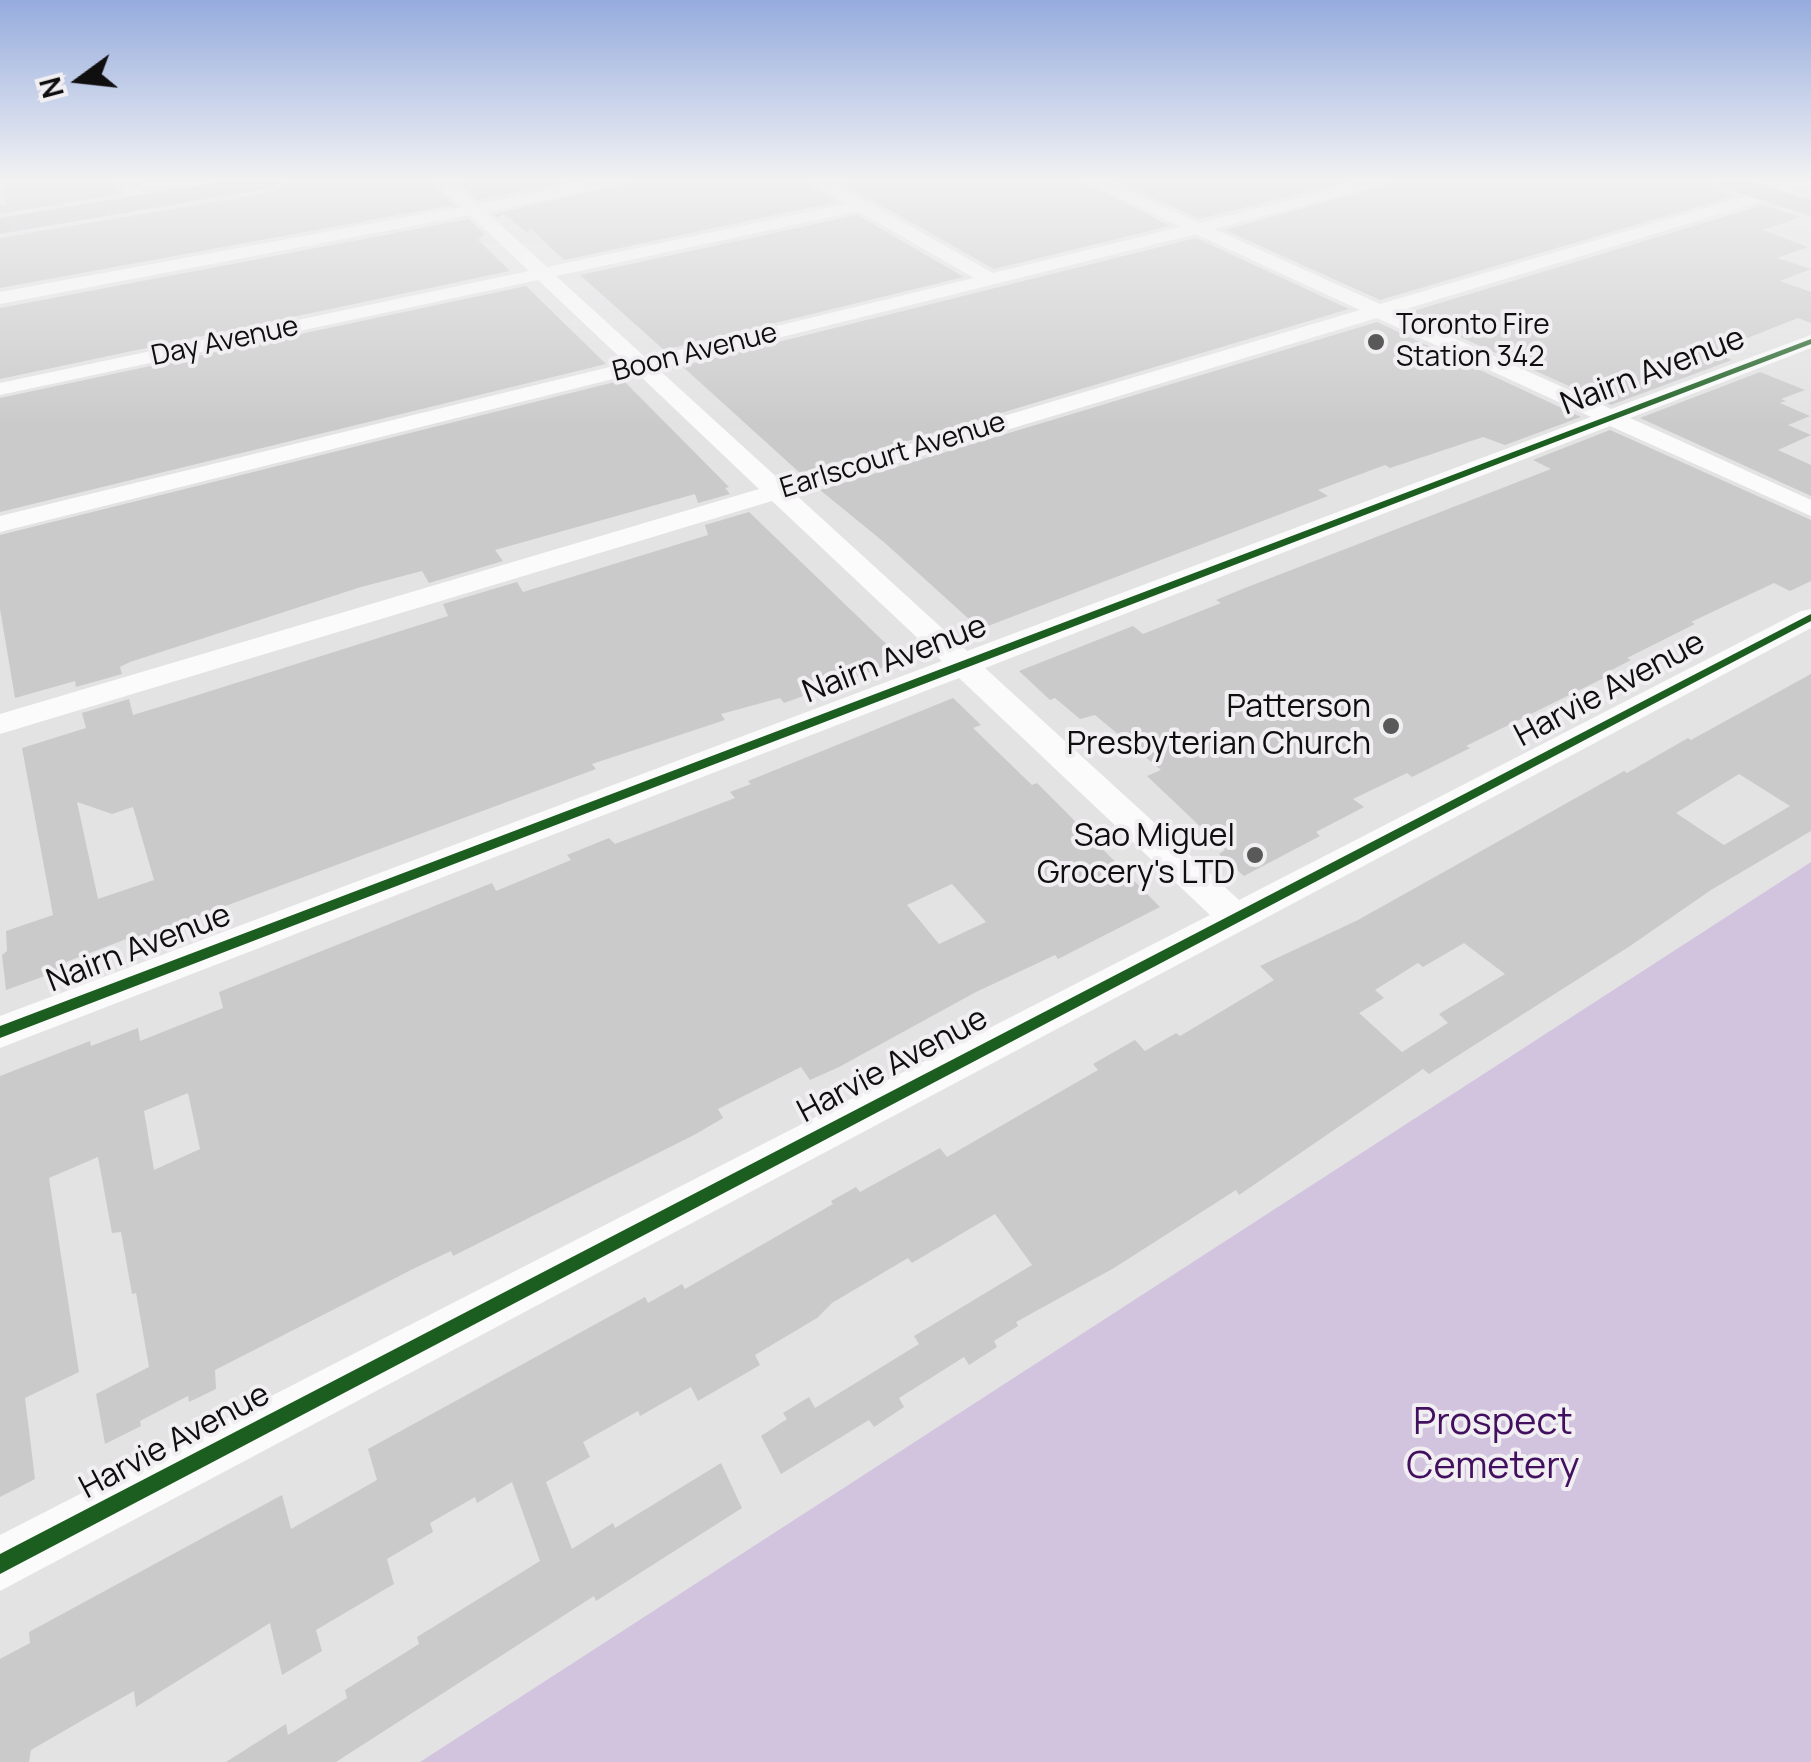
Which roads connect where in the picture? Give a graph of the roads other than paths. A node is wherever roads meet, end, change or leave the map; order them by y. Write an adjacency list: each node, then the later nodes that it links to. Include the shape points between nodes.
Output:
1 (187, 263): 10 (street)
2 (529, 263): 8 (street)
3 (595, 263): 8 (street, Day Avenue)
4 (961, 263): 9 (street)
5 (1059, 263): 9 (street, Boon Avenue)
6 (1273, 263): 11 (street)
7 (1531, 263): 11 (street, Earlscourt Avenue)
8 (541, 275): 13 (street); 14 (street, Day Avenue)
9 (991, 280): 13 (street, Boon Avenue)
10 (0, 298)
11 (1378, 311): 15 (street); 16 (street, Earlscourt Avenue)
12 (1811, 341): 15 (street, Nairn Avenue)
13 (640, 366): 16 (street); 18 (street, Boon Avenue)
14 (0, 389)
15 (1610, 417): 17 (street); 20 (street, Nairn Avenue)
16 (779, 492): 20 (street); 21 (street, Earlscourt Avenue)
17 (1811, 509)
18 (0, 524)
19 (1811, 617): 22 (street, Harvie Avenue)
20 (963, 663): 22 (street); 23 (street, Nairn Avenue)
21 (0, 724)
22 (1236, 918): 24 (street, Harvie Avenue)
23 (0, 1032)
24 (0, 1564)

